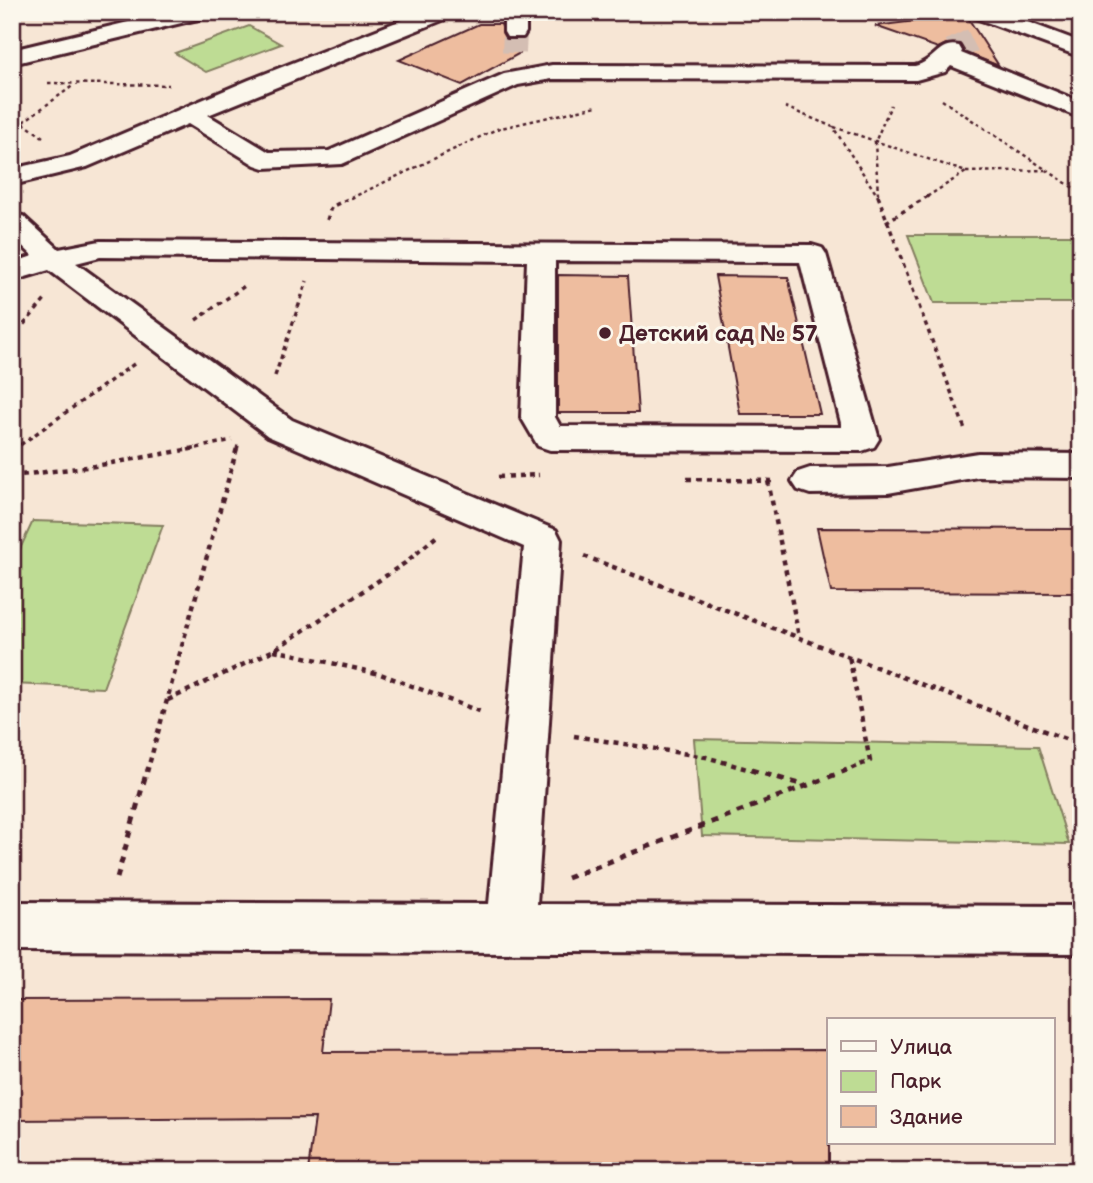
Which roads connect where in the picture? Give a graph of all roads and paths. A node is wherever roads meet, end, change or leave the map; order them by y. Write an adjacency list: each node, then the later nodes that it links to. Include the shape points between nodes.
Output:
1 (198, 12): 9 (lane)
2 (442, 12): 17 (lane)
3 (981, 12): 5 (lane)
4 (1027, 12): 5 (lane)
5 (1006, 22): 7 (lane); 8 (lane)
6 (514, 32): 11 (lane)
7 (981, 36)
8 (1081, 50)
9 (12, 57)
10 (916, 73): 11 (lane); 16 (lane, via 937,67 949,54); 22 (path, via 897,92)
11 (529, 75): 17 (lane, via 333,159 264,160)
12 (37, 82): 13 (path)
13 (75, 85): 14 (path); 21 (path)
14 (179, 85)
15 (935, 95): 23 (path)
16 (1081, 111)
17 (191, 115): 25 (lane, via 78,162)
18 (12, 119): 19 (path)
19 (19, 119)
20 (833, 127): 22 (path)
21 (12, 130)
22 (875, 142): 24 (path); 27 (path)
23 (1047, 170): 24 (path); 26 (path)
24 (966, 172): 29 (path)
25 (12, 177)
26 (1081, 193)
27 (878, 195)
28 (13, 222): 31 (lane)
29 (886, 222)
30 (541, 254): 30 (lane, via 812,254 862,439 550,445 537,417); 31 (lane, via 100,249)
31 (61, 265): 32 (lane); 33 (path); 38 (lane, via 261,416 337,454)
32 (12, 272)
33 (12, 338)
34 (1081, 466): 37 (lane, via 978,465 888,480)
35 (12, 476): 42 (path, via 108,465 240,438)
36 (768, 481): 40 (path)
37 (810, 481)
38 (471, 509): 39 (lane); 42 (path, via 405,562 274,650)
39 (543, 540): 40 (path); 46 (lane)
40 (799, 637): 41 (path)
41 (849, 656): 43 (path); 45 (path, via 870,761)
42 (167, 701): 48 (path)
43 (1081, 745)
44 (695, 755): 45 (path)
45 (807, 786): 46 (path)
46 (513, 913): 48 (lane); 49 (lane)
47 (12, 926): 48 (lane)
48 (104, 926)
49 (1081, 930)

